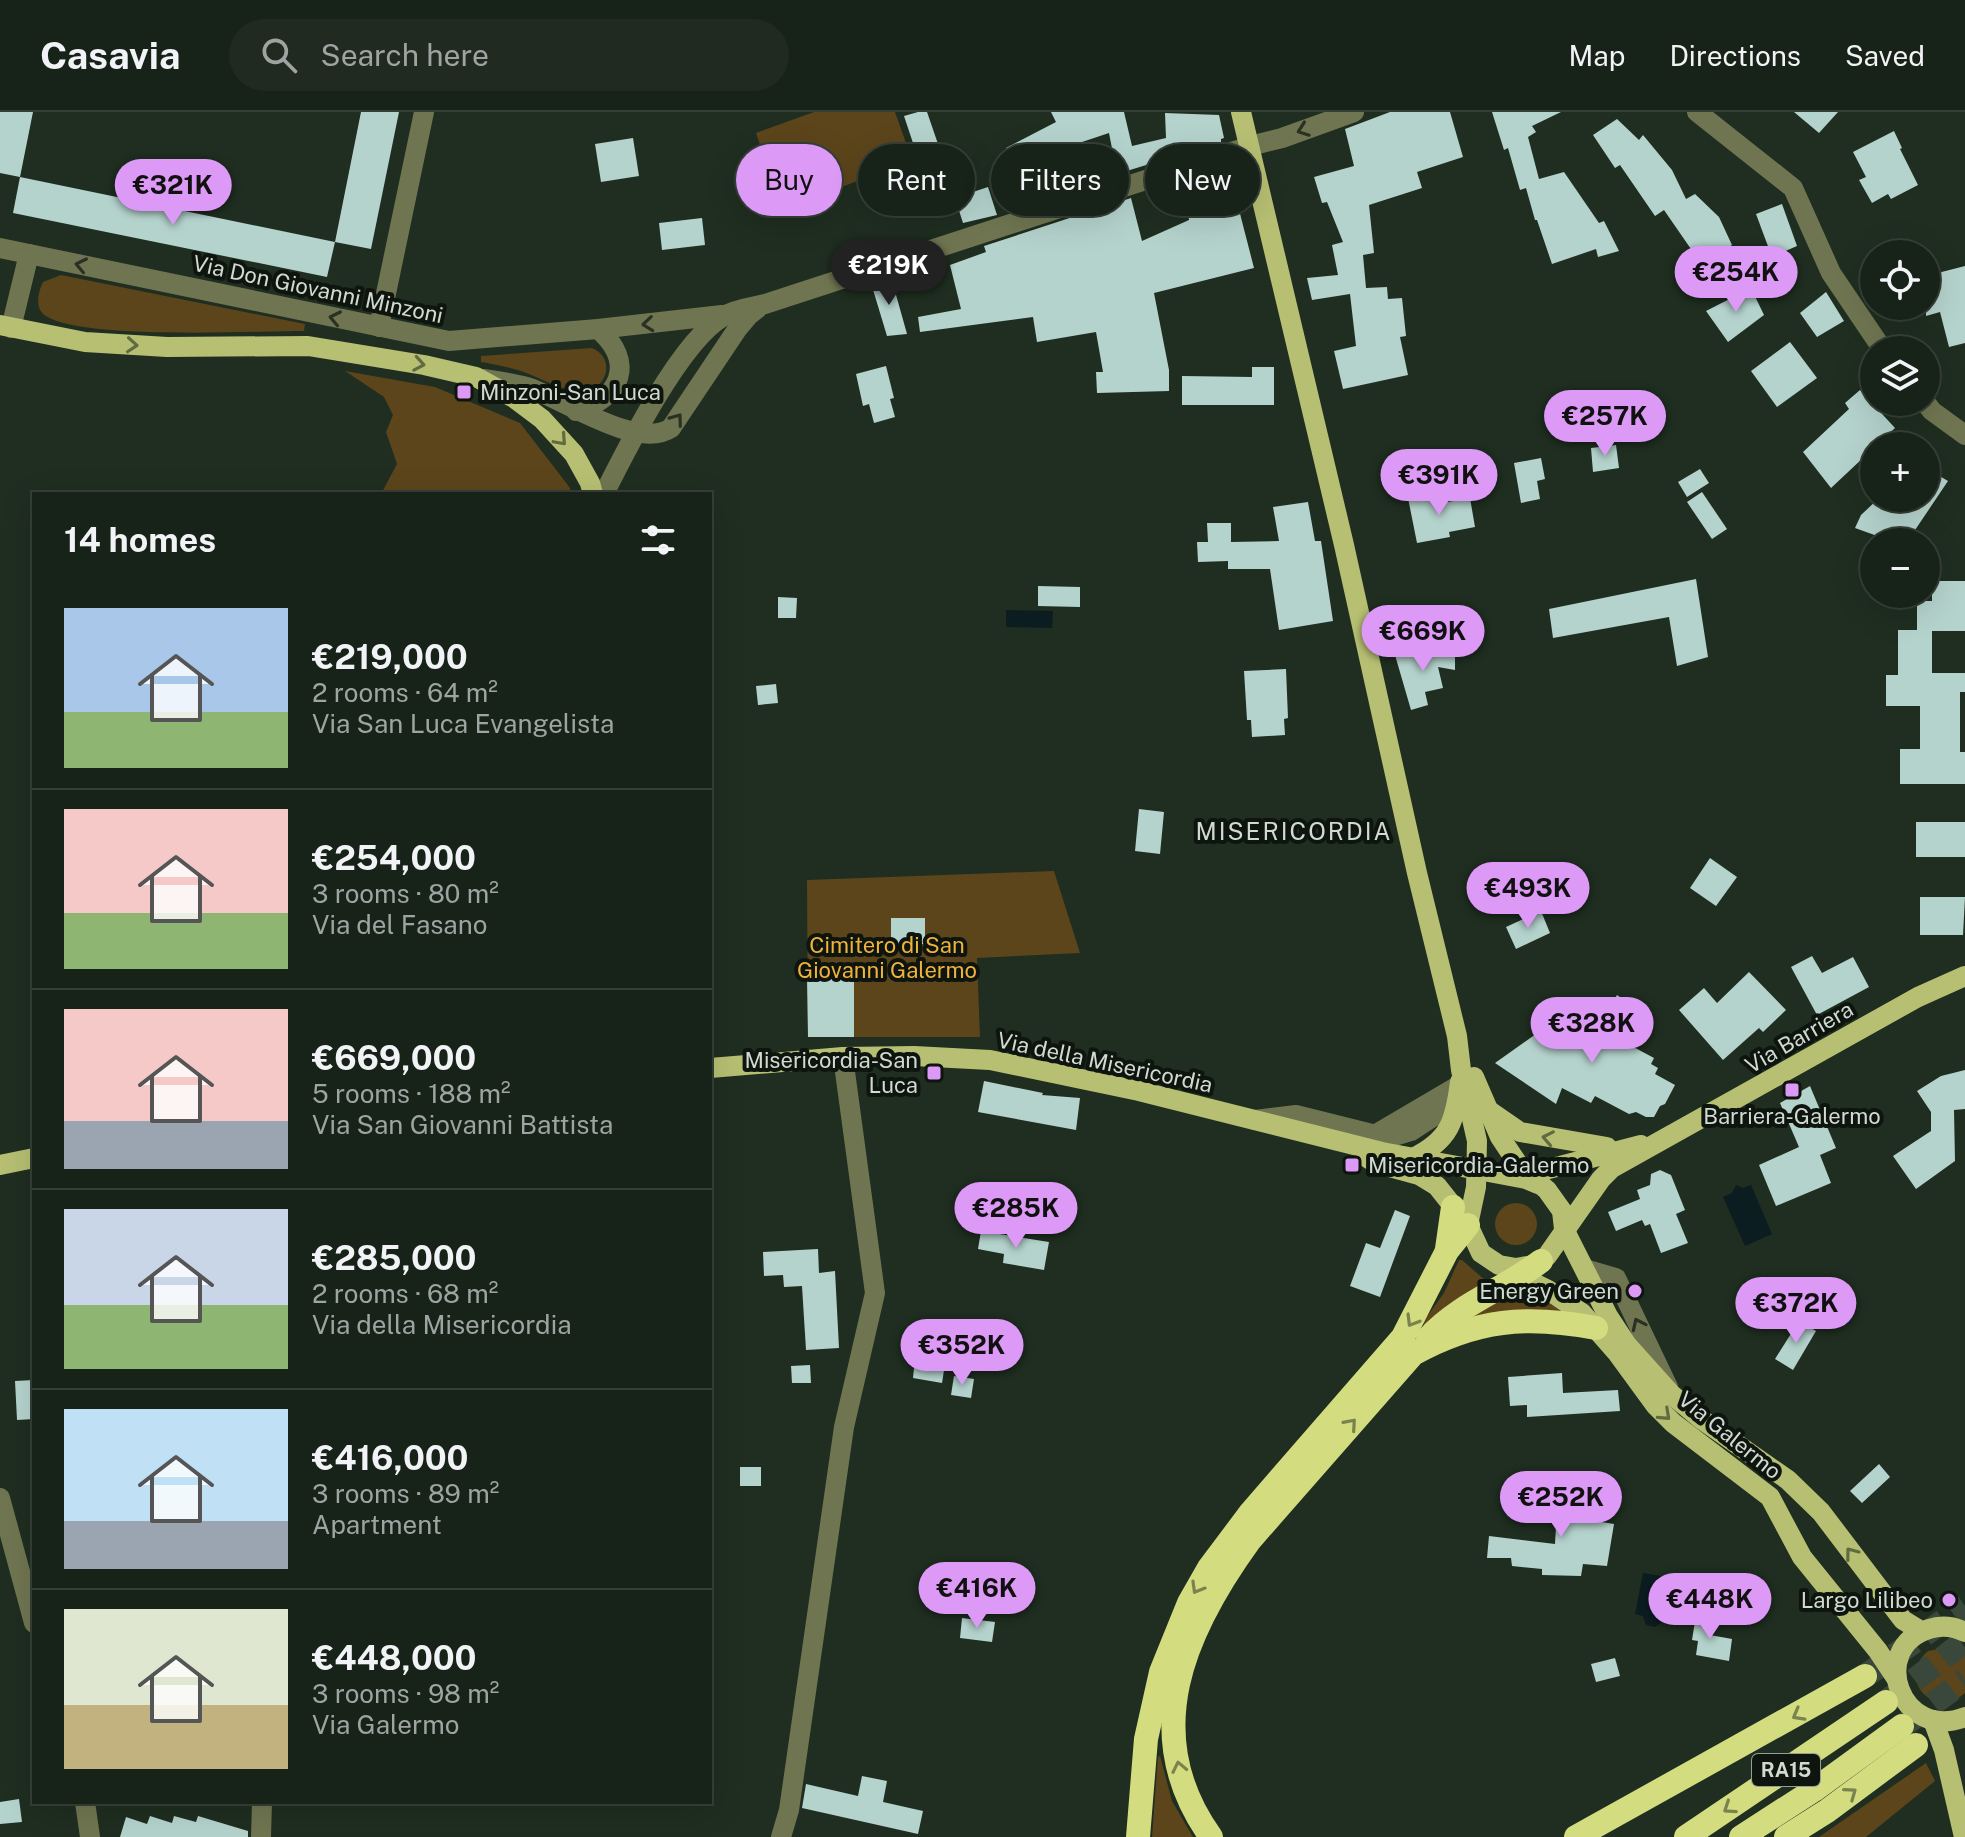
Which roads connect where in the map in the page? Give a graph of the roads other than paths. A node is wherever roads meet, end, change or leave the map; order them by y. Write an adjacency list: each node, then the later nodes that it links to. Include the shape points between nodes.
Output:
1 (424, 112): 14 (street)
2 (1241, 112): 5 (main road)
3 (1354, 112): 6 (street, Via Don Giovanni Minzoni, one-way to 6)
4 (1697, 112): 16 (street, via 1793,188 1831,273)
5 (1249, 144)
6 (1258, 144)
7 (1145, 180): 11 (street, Via Don Giovanni Minzoni)
8 (1260, 188): 25 (main road)
9 (0, 248): 10 (street, Via Don Giovanni Minzoni)
10 (29, 254): 13 (street); 14 (street, Via Don Giovanni Minzoni, one-way to 10)
11 (765, 304): 12 (street, Via Don Giovanni Minzoni); 20 (street, one-way to 11, via 663,434 671,428 738,328)
12 (726, 314): 15 (street, Via Don Giovanni Minzoni, one-way to 15); 20 (street, via 691,347)
13 (6, 327): 17 (main road, one-way to 17, via 85,342 308,346)
14 (379, 327): 15 (street, Via Don Giovanni Minzoni, via 449,341)
15 (598, 329): 18 (street, via 617,354 615,385 607,398)
16 (1874, 336)
17 (476, 377): 18 (street, via 528,387); 22 (main road, one-way to 22, via 542,419 574,454)
18 (576, 411): 20 (street)
19 (1939, 416): 21 (street)
20 (636, 432): 23 (street)
21 (1965, 435)
22 (592, 492)
23 (605, 492)
24 (1965, 976): 31 (main road, Via Barriera)
25 (1457, 1036): 28 (main road); 29 (main road)
26 (843, 1057): 27 (main road, Via della Misericordia); 30 (main road, Via della Misericordia, via 962,1058 1026,1066); 58 (street, via 875,1293 844,1427)
27 (712, 1068)
28 (1459, 1085): 30 (street, via 1376,1134 1296,1115); 35 (main road, via 1452,1124 1431,1149); 37 (main road, via 1477,1141)
29 (1486, 1107): 33 (main road, one-way to 29, via 1520,1132); 38 (main road)
30 (1251, 1121): 32 (main road, Via della Misericordia)
31 (1657, 1142): 33 (main road); 40 (main road, via 1612,1168)
32 (1342, 1143): 35 (main road); 39 (main road, via 1379,1164 1419,1175)
33 (1619, 1149): 38 (main road)
34 (32, 1158): 36 (main road)
35 (1413, 1158): 37 (main road)
36 (0, 1165)
37 (1477, 1171): 38 (main road); 39 (main road)
38 (1526, 1179): 39 (main road, via 1494,1184); 40 (main road, via 1547,1190)
39 (1465, 1213): 42 (main road, via 1481,1253); 59 (highway, one-way to 59, via 1403,1337 1251,1512 1189,1603 1161,1672 1146,1739)
40 (1570, 1223): 41 (main road); 47 (main road, Via Galermo, one-way to 40, via 1903,1620 1821,1512 1788,1480 1671,1394 1627,1345 1582,1262)
41 (1541, 1261): 42 (highway)
42 (1510, 1271): 43 (main road, Via Galermo, via 1566,1300); 44 (highway, via 1437,1328)
43 (1596, 1328): 44 (highway, via 1498,1322 1442,1338); 50 (main road, Via Galermo, one-way to 50, via 1664,1415 1770,1497 1802,1557)
44 (1413, 1354): 60 (highway, one-way to 44, via 1183,1783 1175,1744 1175,1699 1184,1655 1250,1540)
45 (0, 1498): 46 (street)
46 (32, 1616)
47 (1921, 1631): 48 (main road, via 1947,1626); 50 (main road, via 1902,1651)
48 (1965, 1632)
49 (1865, 1676): 61 (highway, one-way to 61)
50 (1896, 1678): 53 (main road, Via Galermo, via 1910,1708)
51 (1886, 1702): 62 (highway, RA15, one-way to 62)
52 (1965, 1717): 53 (main road)
53 (1933, 1720): 65 (main road)
54 (85, 1804): 56 (street)
55 (262, 1804): 57 (street)
56 (90, 1837)
57 (261, 1837)
58 (781, 1837)
59 (1138, 1837)
60 (1211, 1837)
61 (1576, 1837)
62 (1686, 1837)
63 (1741, 1837): 64 (highway, RA15, one-way to 63, via 1827,1811 1909,1736)
64 (1786, 1837)
65 (1964, 1837)

